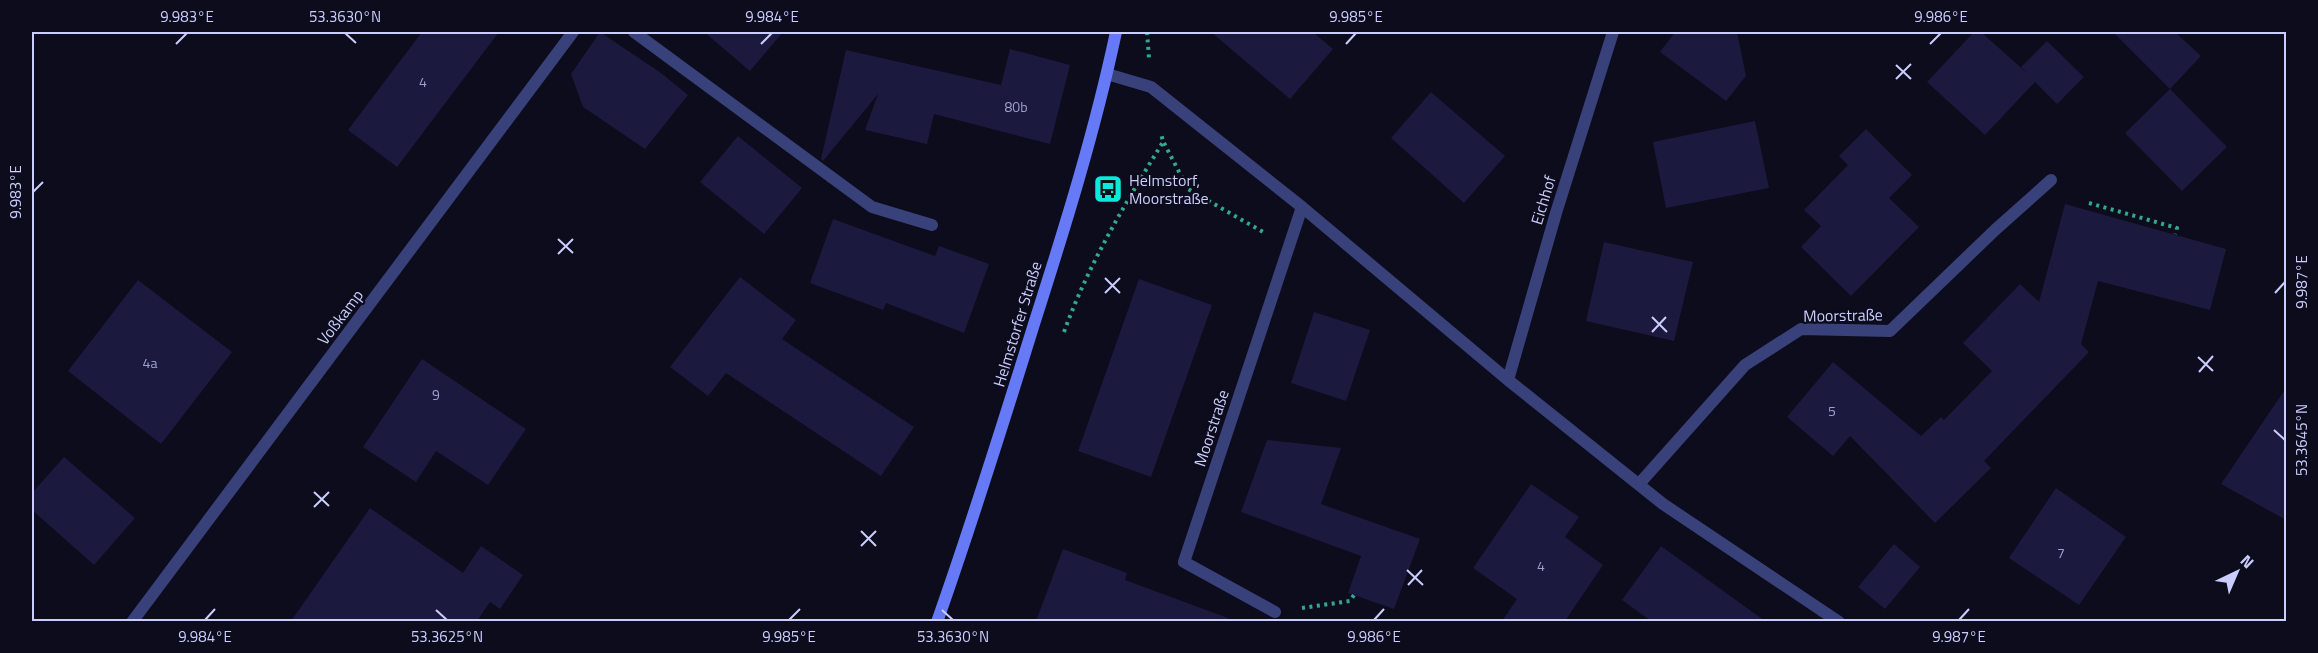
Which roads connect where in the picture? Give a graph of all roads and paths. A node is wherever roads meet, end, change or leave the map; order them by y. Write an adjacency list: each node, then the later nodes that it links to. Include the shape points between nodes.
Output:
1 (573, 32): 19 (street, Voßkamp)
2 (634, 32): 11 (street, via 872,207)
3 (1116, 32): 5 (main road, Helmstorfer Straße)
4 (1613, 32): 15 (street, Eichhof)
5 (1107, 74): 6 (street); 20 (main road, Helmstorfer Straße, via 1064,228 973,520)
6 (1151, 87): 7 (path); 10 (street)
7 (1163, 142): 13 (path, via 1188,189); 14 (path, via 1075,301)
8 (2051, 180): 16 (street, Moorstraße, via 1890,331 1801,329 1745,365)
9 (2089, 203): 12 (path, via 2177,228)
10 (1302, 207): 13 (street, Moorstraße); 15 (street)
11 (932, 225)
12 (2175, 234)
13 (1289, 247): 18 (street, Moorstraße, via 1184,562)
14 (1063, 334)
15 (1508, 380): 16 (street)
16 (1639, 484): 21 (street)
17 (1354, 595): 18 (path, via 1350,601)
18 (1275, 612)
19 (132, 621)
20 (937, 621)
21 (1839, 621)

